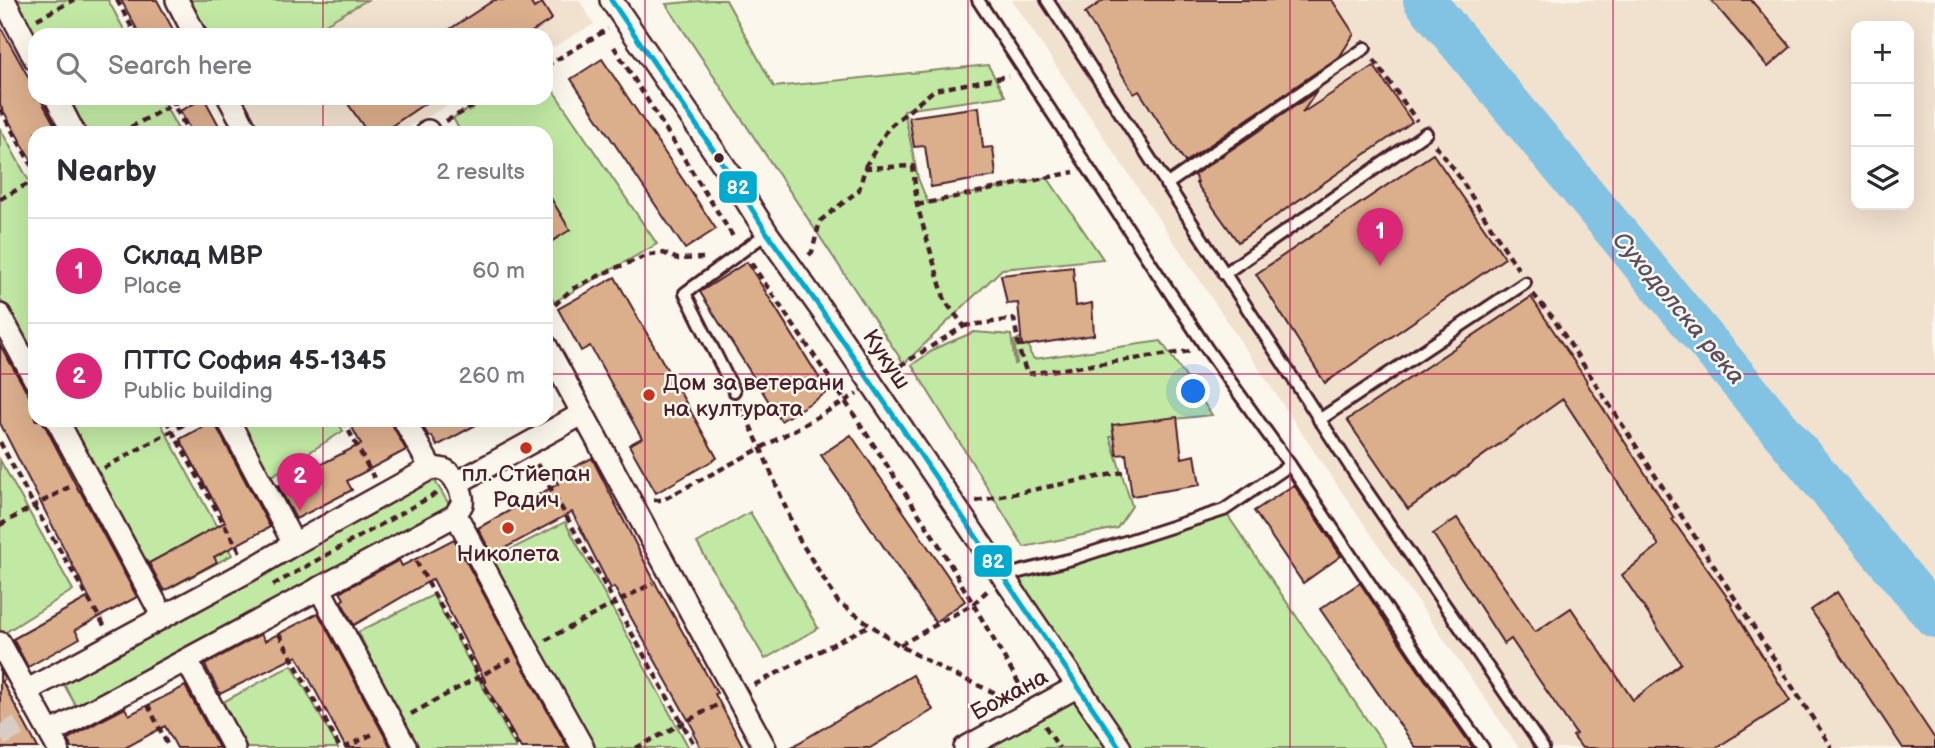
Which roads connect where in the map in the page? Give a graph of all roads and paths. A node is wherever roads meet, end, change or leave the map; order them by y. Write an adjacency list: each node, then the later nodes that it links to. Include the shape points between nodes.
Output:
1 (4, 0): 11 (street)
2 (117, 0): 8 (path)
3 (177, 0): 9 (street)
4 (611, 0): 7 (street, Кукуш)
5 (978, 0): 14 (lane)
6 (1047, 0): 31 (lane)
7 (624, 20): 13 (path); 34 (street, Кукуш)
8 (132, 28)
9 (191, 28)
10 (611, 43): 35 (path)
11 (28, 46)
12 (1366, 48): 26 (path); 31 (lane)
13 (553, 62)
14 (1026, 73): 28 (path, via 934,90 889,127); 29 (lane)
15 (60, 105): 21 (street)
16 (171, 105): 22 (path)
17 (174, 105): 23 (path)
18 (233, 105): 24 (street)
19 (477, 105): 25 (path)
20 (0, 109): 27 (path)
21 (70, 126)
22 (133, 126)
23 (185, 126)
24 (244, 126)
25 (440, 126)
26 (1426, 133): 38 (lane); 39 (path, via 1456,172)
27 (28, 159)
28 (864, 168): 33 (path, via 913,166); 37 (path, via 859,190 820,221 812,252)
29 (1088, 169): 33 (path); 43 (lane)
30 (28, 184): 32 (path)
31 (1166, 185): 38 (lane)
32 (0, 199)
33 (917, 205): 42 (path, via 945,301)
34 (767, 233): 35 (lane); 37 (street, Кукуш)
35 (743, 252): 47 (lane, via 685,293); 48 (path)
36 (704, 258): 40 (path, via 649,255 572,289)
37 (791, 267): 46 (street, Кукуш)
38 (1224, 274): 50 (lane)
39 (1525, 283): 50 (lane); 101 (path, via 1553,318)
40 (553, 307)
41 (0, 315): 45 (street)
42 (964, 326): 43 (path, via 1014,319 1027,374); 46 (path)
43 (1207, 349): 59 (lane)
44 (553, 359): 49 (street)
45 (28, 367)
46 (873, 385): 48 (path); 65 (street, Кукуш)
47 (734, 391): 58 (path)
48 (845, 401): 58 (path); 73 (path)
49 (582, 414): 57 (street); 64 (street)
50 (1319, 420): 100 (lane)
51 (61, 427): 75 (street)
52 (170, 427): 70 (path)
53 (232, 427): 69 (street)
54 (347, 427): 63 (path)
55 (408, 427): 60 (street)
56 (0, 442): 78 (path)
57 (526, 445): 62 (street); 86 (path)
58 (761, 449): 64 (path, via 662,500); 76 (path, via 799,539 838,602)
59 (1290, 465): 71 (lane, via 1224,510); 99 (lane)
60 (431, 468): 62 (street, via 449,472); 63 (street)
61 (1123, 472): 65 (path)
62 (457, 483): 66 (street, via 462,505)
63 (383, 495): 67 (path); 69 (street)
64 (627, 498): 84 (street)
65 (954, 505): 71 (street, Кукуш)
66 (456, 514): 68 (street); 93 (street)
67 (395, 516)
68 (406, 542): 72 (street); 92 (path)
69 (294, 544): 70 (street); 72 (path)
70 (250, 570): 75 (street)
71 (1003, 576): 82 (street, Кукуш)
72 (320, 588): 74 (street); 91 (street)
73 (973, 604): 79 (path); 85 (path)
74 (271, 615): 80 (street); 90 (path)
75 (163, 617): 78 (street)
76 (870, 625): 79 (path); 84 (path)
77 (0, 643): 83 (street)
78 (114, 643): 83 (street)
79 (899, 645): 85 (path)
80 (187, 660): 81 (street); 89 (street)
81 (138, 687): 87 (street); 88 (path)
82 (1078, 687): 85 (street, Божана); 98 (street, Кукуш)
83 (26, 691): 87 (street, via 32,719)
84 (736, 695): 86 (path); 96 (street)
85 (1035, 710): 97 (street, Божана)
86 (682, 723): 94 (path); 95 (path)
87 (54, 741)
88 (169, 748)
89 (234, 748)
90 (341, 748)
91 (406, 748)
92 (519, 748)
93 (583, 748)
94 (636, 748)
95 (696, 748)
96 (765, 748)
97 (965, 748)
98 (1120, 748)
99 (1483, 748)
100 (1543, 748)
101 (1832, 748)

